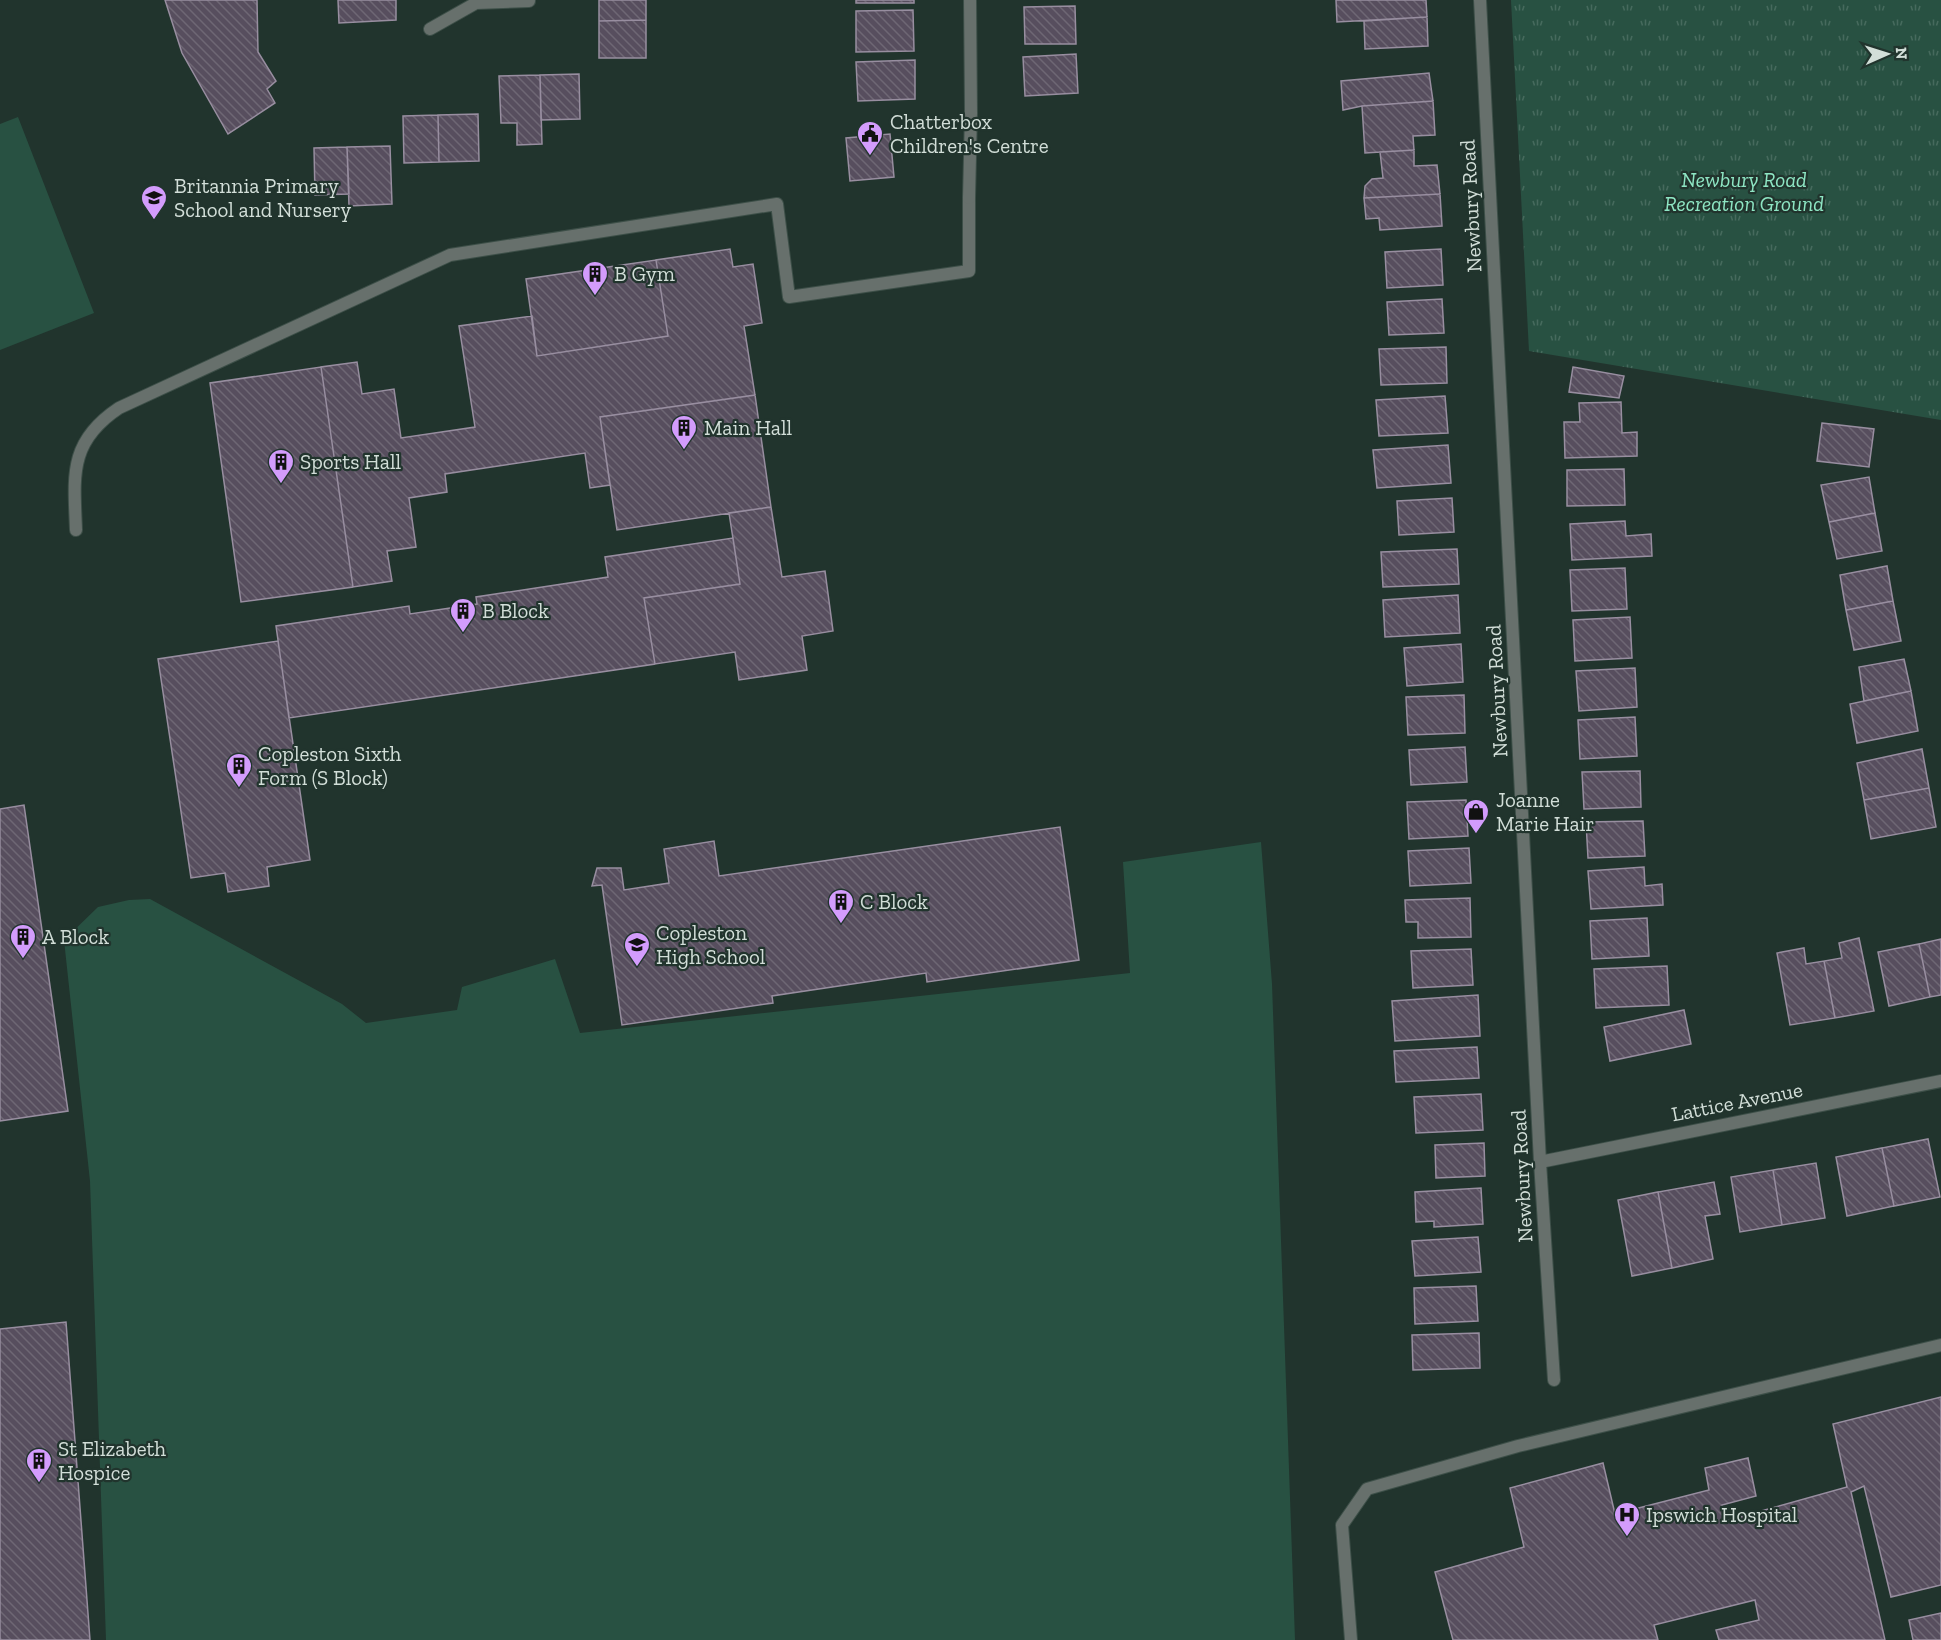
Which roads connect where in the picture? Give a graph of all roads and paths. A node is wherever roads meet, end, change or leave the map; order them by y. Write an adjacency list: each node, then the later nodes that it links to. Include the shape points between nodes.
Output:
1 (970, 0): 6 (street, via 969,271 789,297 777,204 450,255 102,419 80,451 74,479)
2 (1480, 0): 8 (street, Newbury Road)
3 (529, 1): 4 (street)
4 (476, 2): 5 (street)
5 (430, 29)
6 (76, 530)
7 (1941, 1081): 8 (street, Lattice Avenue)
8 (1540, 1162): 10 (street, Newbury Road)
9 (1941, 1345): 11 (street, via 1518,1446 1367,1489 1342,1525)
10 (1554, 1380)
11 (1351, 1640)

